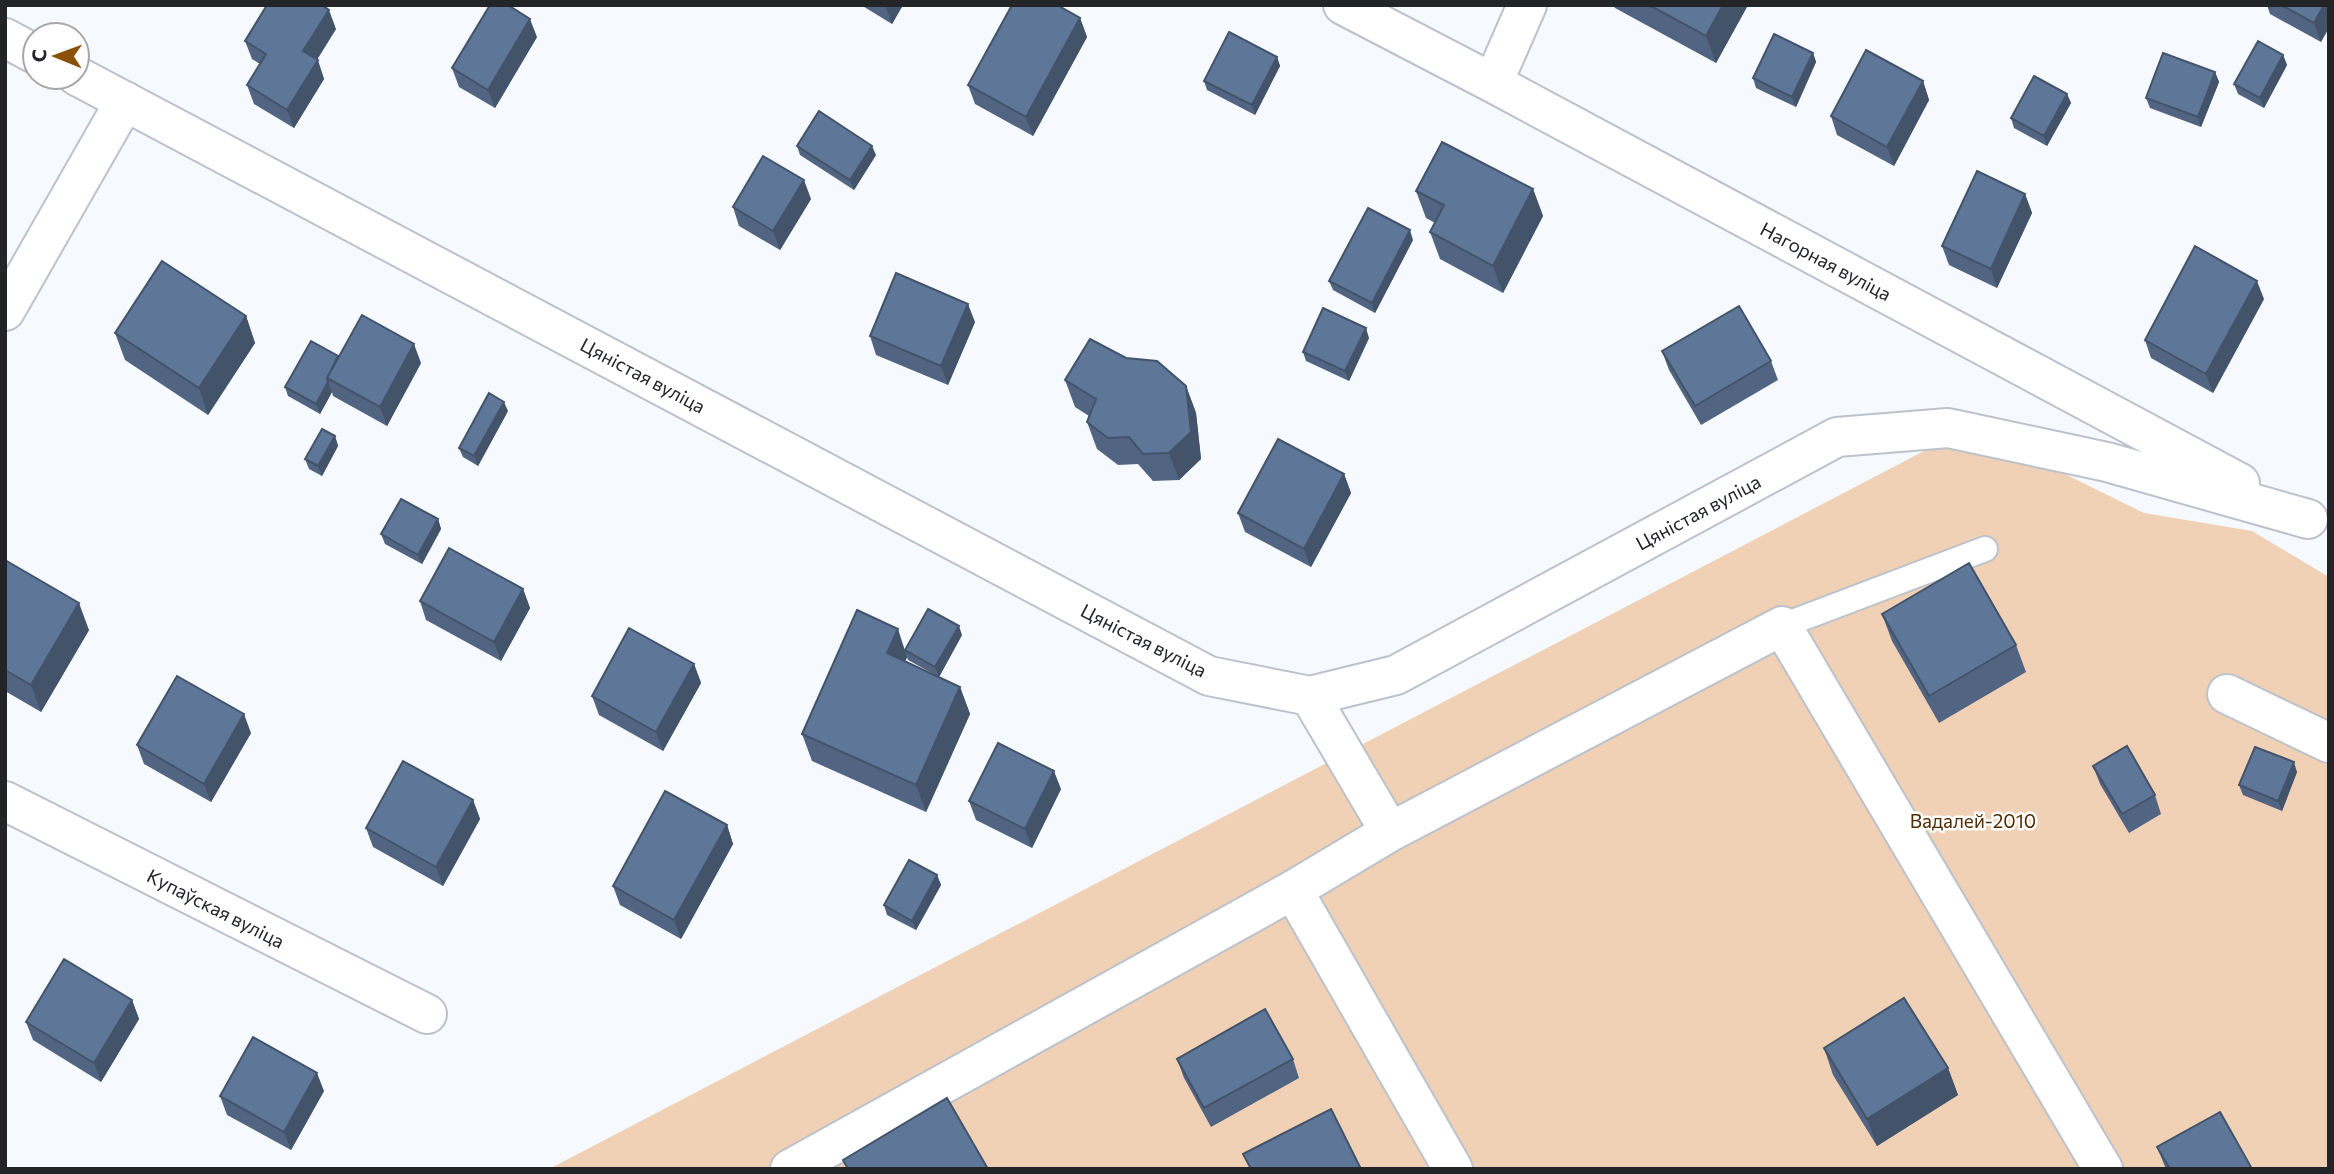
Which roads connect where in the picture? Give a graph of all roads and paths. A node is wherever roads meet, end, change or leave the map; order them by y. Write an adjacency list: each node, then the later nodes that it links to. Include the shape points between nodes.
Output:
1 (1343, 5): 6 (street, Нагорная вуліца)
2 (1527, 5): 6 (street)
3 (5, 38): 4 (street)
4 (21, 47)
5 (91, 83): 7 (street, Цяністая вуліца)
6 (1493, 83): 9 (street, Нагорная вуліца)
7 (125, 101): 8 (street); 13 (street, Цяністая вуліца, via 1209,676)
8 (5, 311)
9 (2318, 524): 13 (street, Цяністая вуліца, via 2107,461 1948,428 1837,437 1396,675)
10 (1985, 549): 11 (lane)
11 (1782, 626): 16 (street); 21 (street)
12 (2227, 694): 14 (street)
13 (1310, 696): 16 (street)
14 (2329, 743)
15 (5, 801): 18 (street, Купаўская вуліца)
16 (1390, 832): 17 (street)
17 (1293, 890): 19 (street); 20 (street)
18 (427, 1014)
19 (790, 1169)
20 (1453, 1169)
21 (2103, 1169)

